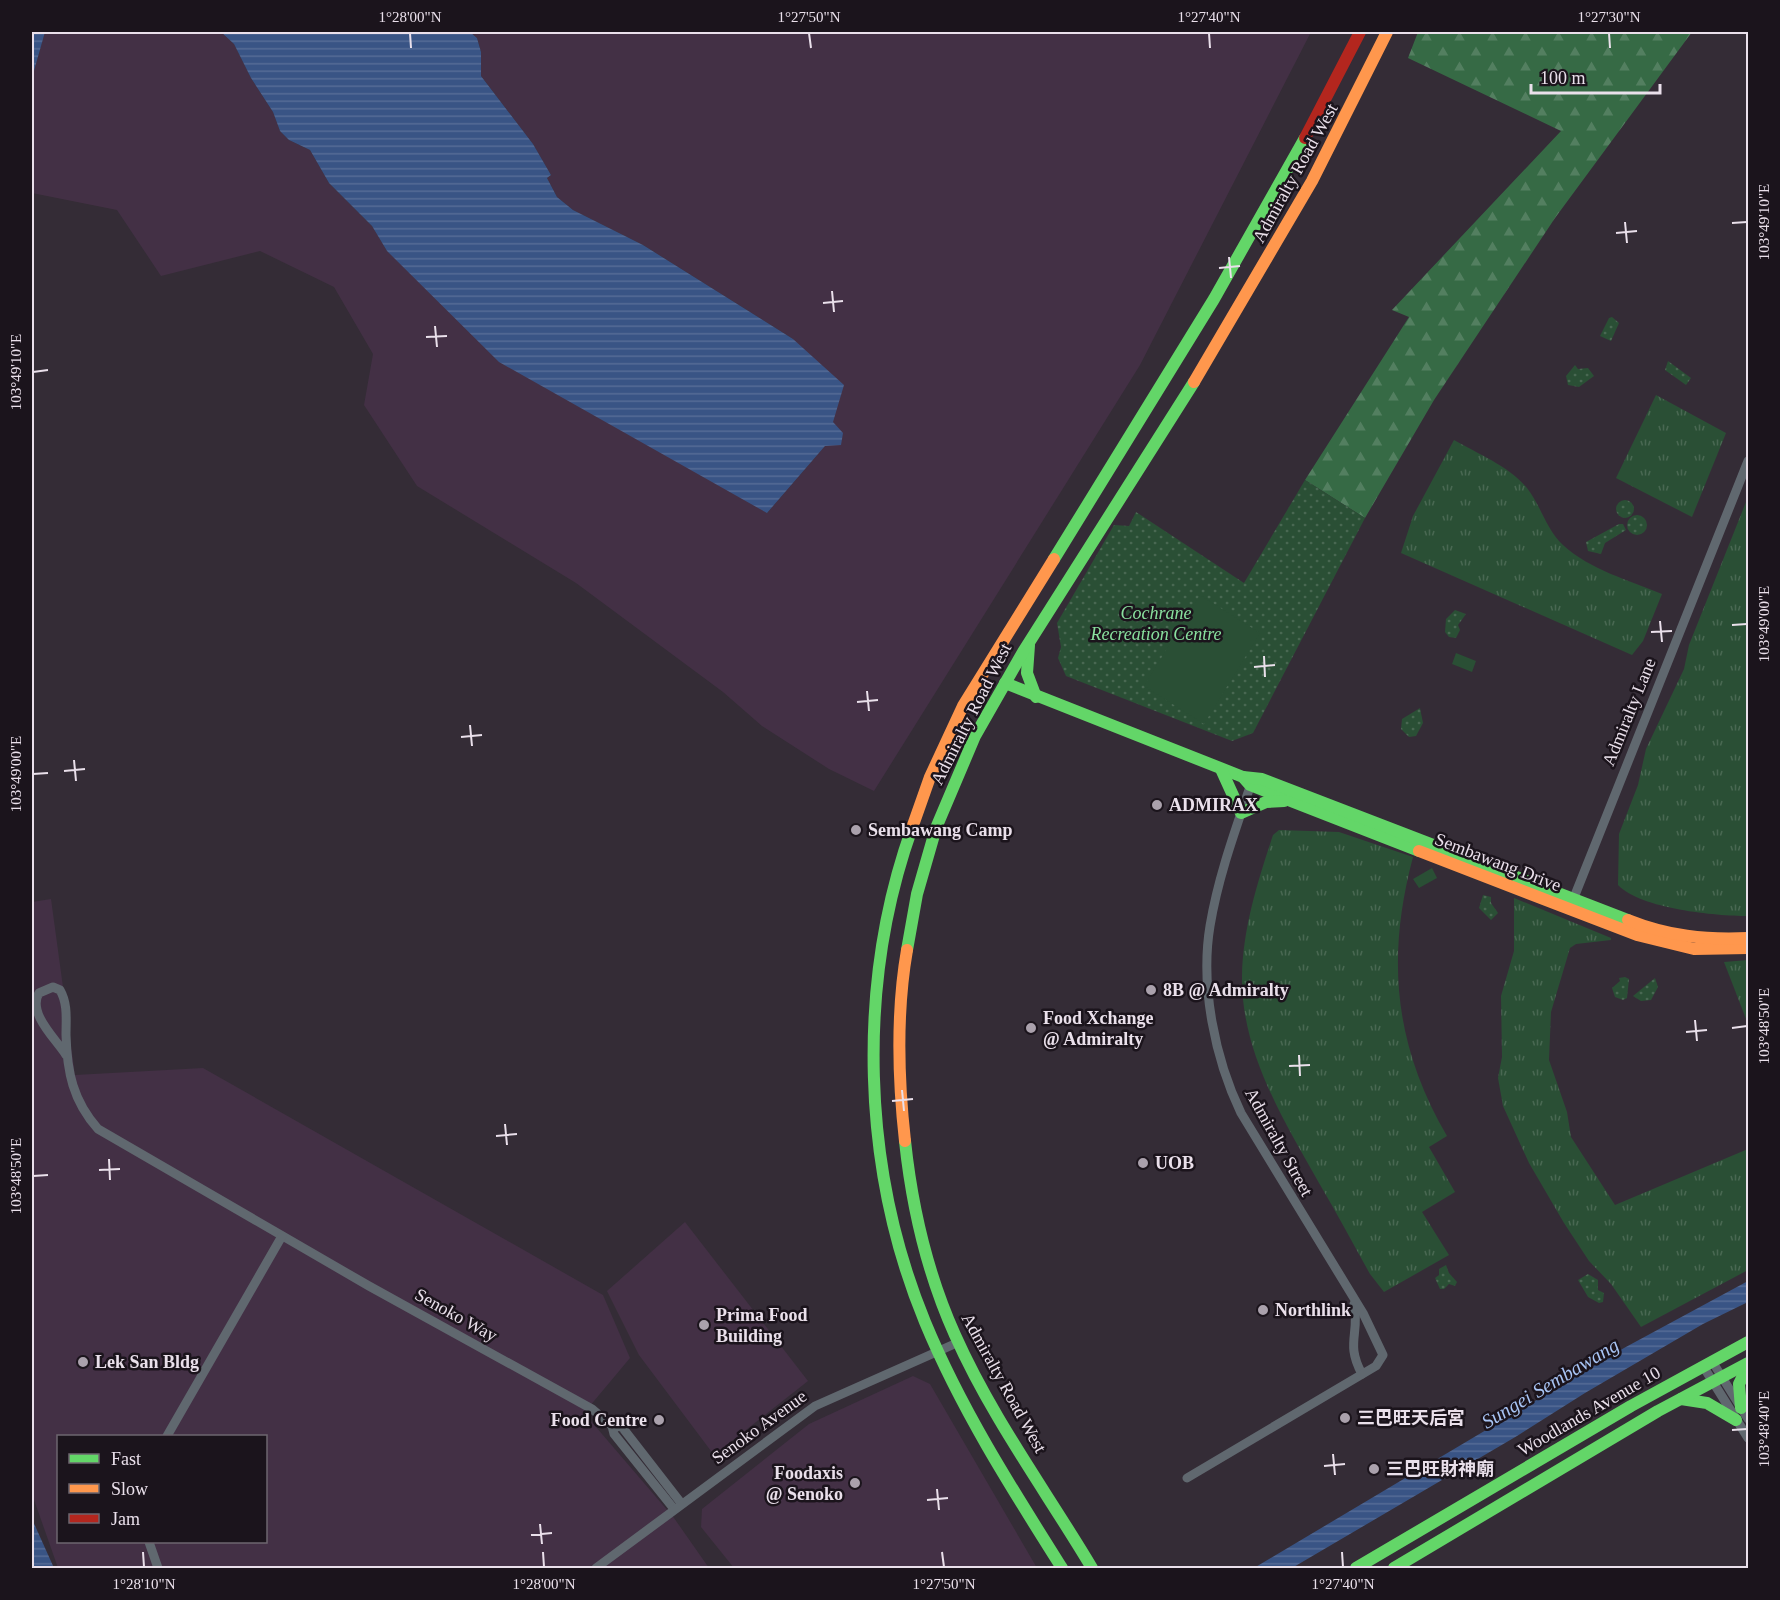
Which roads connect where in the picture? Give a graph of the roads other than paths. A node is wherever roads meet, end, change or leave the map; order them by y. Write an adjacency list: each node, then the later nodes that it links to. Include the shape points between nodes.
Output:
1 (1360, 32): 6 (main road, Admiralty Road West, via 1239,259)
2 (1387, 32): 4 (main road, Admiralty Road West, via 1299,207 1172,417)
3 (1749, 461): 12 (street, Admiralty Lane)
4 (1029, 640): 5 (main road, Admiralty Road West); 7 (main road, via 1027,673)
5 (1005, 683): 6 (main road, via 996,679); 7 (main road, Sembawang Drive); 18 (main road, Admiralty Road West, via 960,768 940,818 916,900 901,990 900,1089 908,1165 939,1295)
6 (971, 693): 20 (main road, Admiralty Road West, via 941,749 915,812 893,889 880,960 874,1034 878,1128 888,1201 908,1274)
7 (1036, 697): 8 (main road, Sembawang Drive)
8 (1221, 769): 9 (main road, Sembawang Drive); 11 (main road)
9 (1249, 779): 10 (main road, Sembawang Drive); 11 (street, Admiralty Street); 12 (main road, Sembawang Drive)
10 (1291, 801): 11 (main road, via 1266,802); 12 (main road, Sembawang Drive)
11 (1241, 813): 17 (street, Admiralty Street, via 1209,927 1215,1037 1241,1113)
12 (1571, 904): 13 (main road, Sembawang Drive, via 1658,932 1711,940); 14 (main road, Sembawang Drive, via 1660,942 1694,949)
13 (1749, 938)
14 (1749, 948)
15 (66, 1055): 15 (street, Senoko Way, via 41,1021 37,1009 39,993 53,987 60,990 66,1005); 16 (street, Senoko Way, via 80,1107 98,1129)
16 (282, 1236): 27 (street); 30 (street, Senoko Way, via 592,1408 612,1426 614,1434)
17 (1353, 1302): 23 (street, Admiralty Street, via 1357,1317 1352,1352); 23 (street, Admiralty Street, via 1374,1332 1383,1355 1380,1362)
18 (959, 1342): 20 (street, Senoko Avenue); 36 (main road, Admiralty Road West, via 993,1408)
19 (1749, 1342): 21 (main road, Woodlands Avenue 10)
20 (937, 1351): 30 (street, Senoko Avenue, via 815,1406); 35 (main road, Admiralty Road West, via 1008,1482)
21 (1707, 1364): 24 (street); 37 (main road, Woodlands Avenue 10)
22 (1749, 1364): 24 (main road, Woodlands Avenue 10); 26 (main road, via 1739,1384)
23 (1362, 1374): 29 (street, Admiralty Street)
24 (1716, 1380): 25 (main road, Woodlands Avenue 10); 26 (street)
25 (1681, 1399): 26 (main road, via 1707,1403); 32 (main road, Woodlands Avenue 10)
26 (1742, 1416): 28 (street)
27 (168, 1435)
28 (1749, 1438)
29 (1187, 1478)
30 (678, 1506): 34 (street, Senoko Avenue)
31 (149, 1543): 33 (street)
32 (1395, 1568)
33 (158, 1569)
34 (596, 1569)
35 (1062, 1569)
36 (1092, 1569)
37 (1356, 1569)

